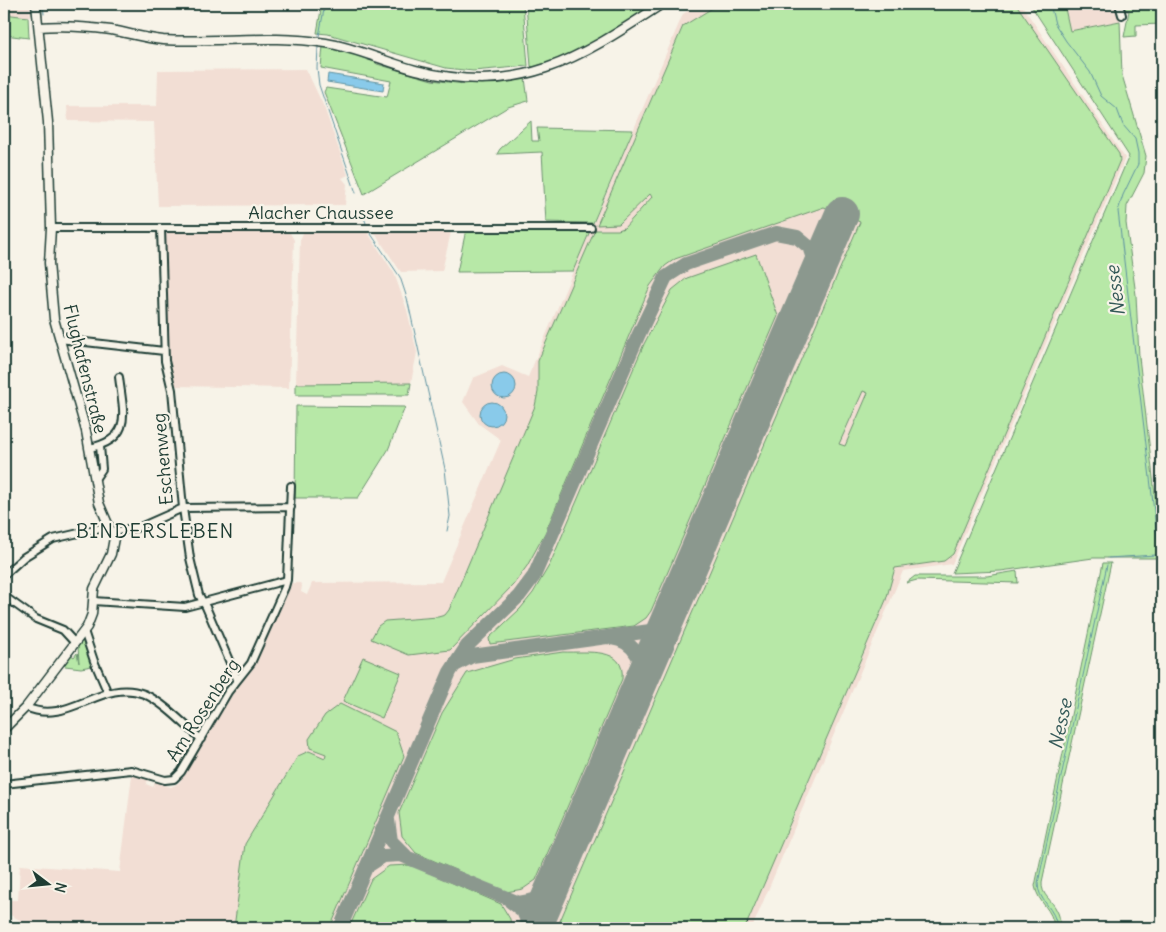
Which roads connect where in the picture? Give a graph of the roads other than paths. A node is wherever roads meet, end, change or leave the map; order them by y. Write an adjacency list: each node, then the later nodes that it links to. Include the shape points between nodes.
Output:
1 (36, 4): 5 (street, Flughafenstraße)
2 (662, 4): 5 (street, via 601,44 564,63 530,73 487,79 444,76 316,41 162,40 109,30)
3 (1119, 4): 4 (street)
4 (1122, 15)
5 (39, 27): 6 (street, Flughafenstraße, via 49,130)
6 (51, 228): 7 (street, Alacher Chaussee); 9 (street, Flughafenstraße, via 52,304)
7 (161, 228): 8 (street, Alacher Chaussee); 10 (street, Eschenweg)
8 (591, 228)
9 (59, 340): 10 (street); 13 (street, Flughafenstraße)
10 (164, 351): 17 (street, Eschenweg, via 172,390)
11 (119, 377): 12 (street, via 123,426 117,436)
12 (100, 446): 13 (street); 14 (street, Flughafenstraße, via 102,469)
13 (89, 448): 14 (street, Flughafenstraße)
14 (94, 478): 18 (street, Flughafenstraße)
15 (291, 486): 16 (street)
16 (291, 507): 17 (street); 20 (street)
17 (183, 508): 18 (street, via 140,527); 23 (street, Eschenweg, via 190,558)
18 (111, 529): 19 (street, via 53,539 24,557); 22 (street, Flughafenstraße, via 114,546 97,581)
19 (4, 575)
20 (288, 580): 23 (street); 26 (street, Am Rosenberg, via 252,663)
21 (4, 596): 25 (street, via 36,619 63,630)
22 (93, 601): 23 (street, via 176,607); 24 (street, Flughafenstraße, via 92,614)
23 (202, 602): 26 (street, Eschenweg)
24 (84, 632): 25 (street, Flughafenstraße); 27 (street)
25 (74, 642): 28 (street, Flughafenstraße)
26 (237, 679): 30 (street, Am Rosenberg)
27 (107, 691): 28 (street, via 59,710 44,712); 30 (street, via 142,694)
28 (26, 707): 29 (street, Flughafenstraße)
29 (4, 729)
30 (201, 739): 31 (street, Am Rosenberg, via 181,772 173,779 165,780 131,770)
31 (4, 784)

